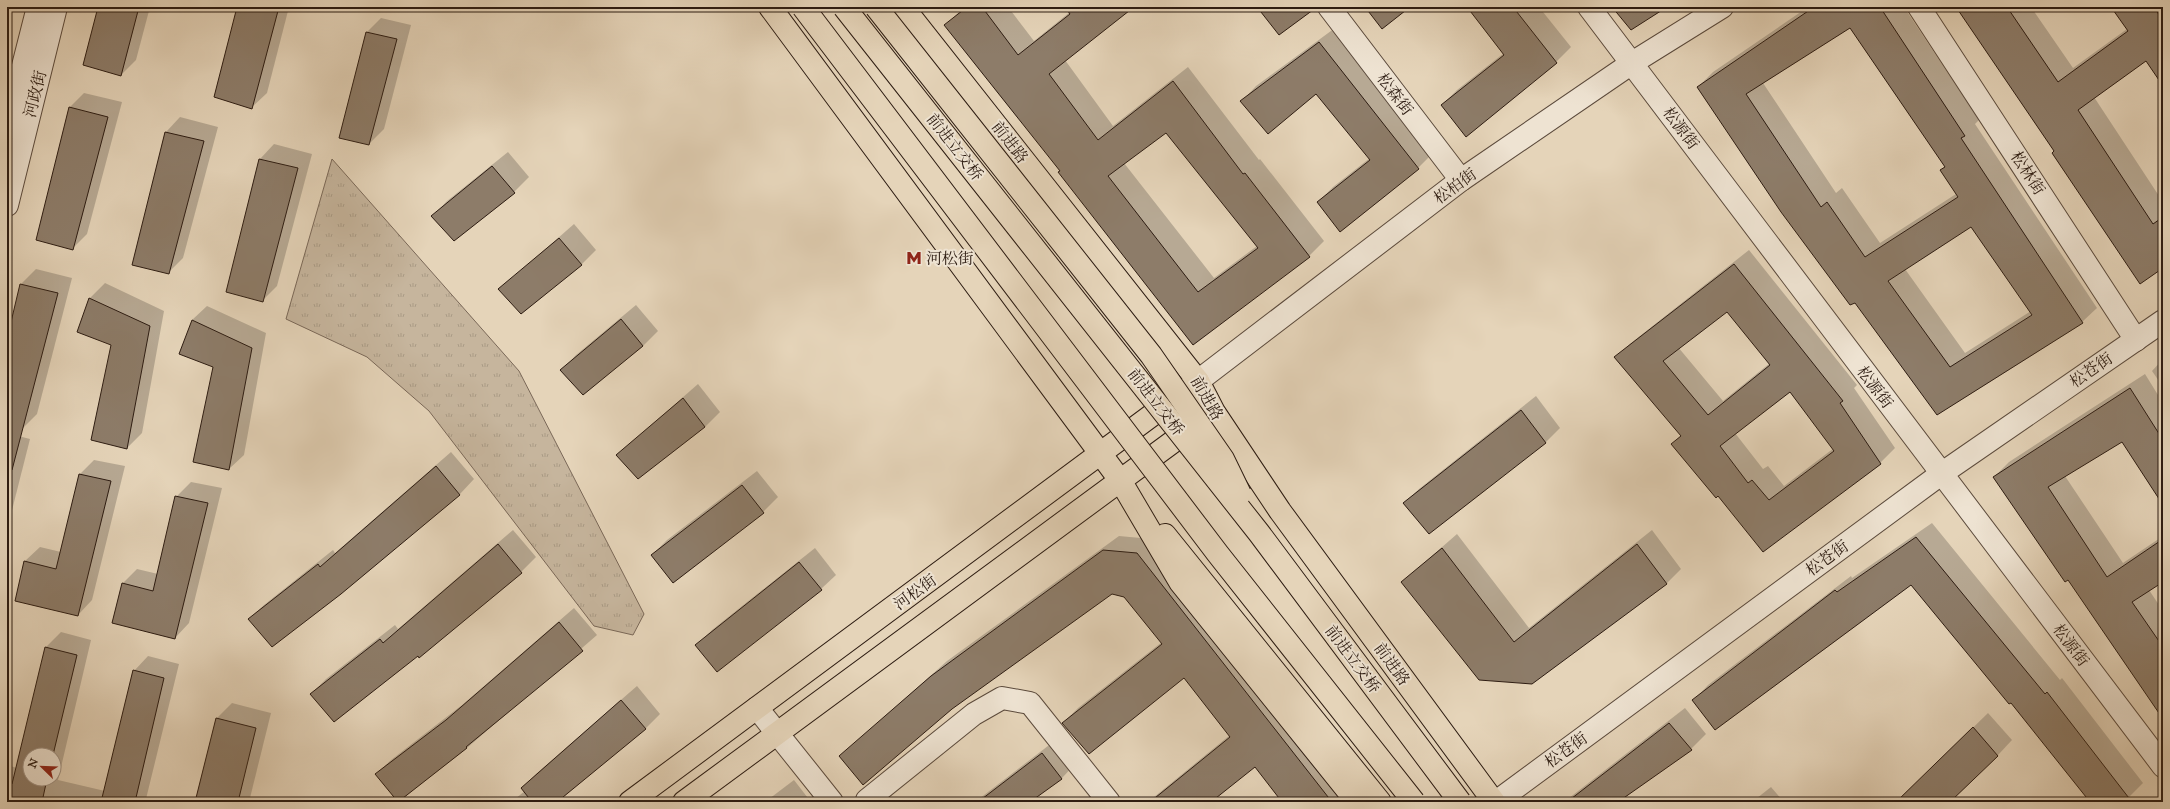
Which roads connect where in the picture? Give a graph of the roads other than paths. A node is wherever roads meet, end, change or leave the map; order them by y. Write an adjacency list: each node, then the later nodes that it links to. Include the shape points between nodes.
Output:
1 (38, 7): 13 (street, 河政街)
2 (56, 7): 15 (street, 河政街)
3 (770, 7): 20 (main road)
4 (803, 7): 34 (main road, bridge, via 1218,554)
5 (844, 7): 23 (main road, 前进立交桥, bridge)
6 (876, 7): 23 (main road, bridge, via 1151,355 1223,459)
7 (903, 7): 18 (main road, 前进路)
8 (1329, 7): 14 (street, 松森街)
9 (1589, 7): 12 (street, 松源街)
10 (1722, 7): 12 (street, 松柏街)
11 (1919, 7): 17 (street, 松林街)
12 (1632, 63): 14 (street, 松柏街); 21 (street, 松源街)
13 (7, 129)
14 (1461, 180): 18 (street, 松柏街)
15 (7, 205)
16 (2163, 321): 17 (street, 松苍街)
17 (2136, 340): 21 (street, 松苍街)
18 (1198, 381): 19 (main road, 前进路); 20 (main road, 河松街)
19 (1214, 412): 22 (main road, 河松街); 36 (main road, 前进路, via 1280,511)
20 (1101, 455): 22 (main road); 24 (main road, 河松街)
21 (1941, 474): 26 (street, 松源街); 36 (street, 松苍街)
22 (1120, 480): 25 (main road, 河松街); 32 (main road, via 1180,582); 33 (main road)
23 (1259, 533): 35 (main road, 前进立交桥, bridge)
24 (757, 708): 25 (street); 28 (main road, 河松街)
25 (778, 733): 29 (main road, 河松街); 30 (street)
26 (2163, 766)
27 (862, 801): 31 (street, via 974,714 1002,698 1030,703)
28 (630, 802)
29 (684, 802)
30 (832, 802)
31 (1109, 802)
32 (1357, 802)
33 (1380, 802)
34 (1414, 802)
35 (1460, 802)
36 (1495, 802)

